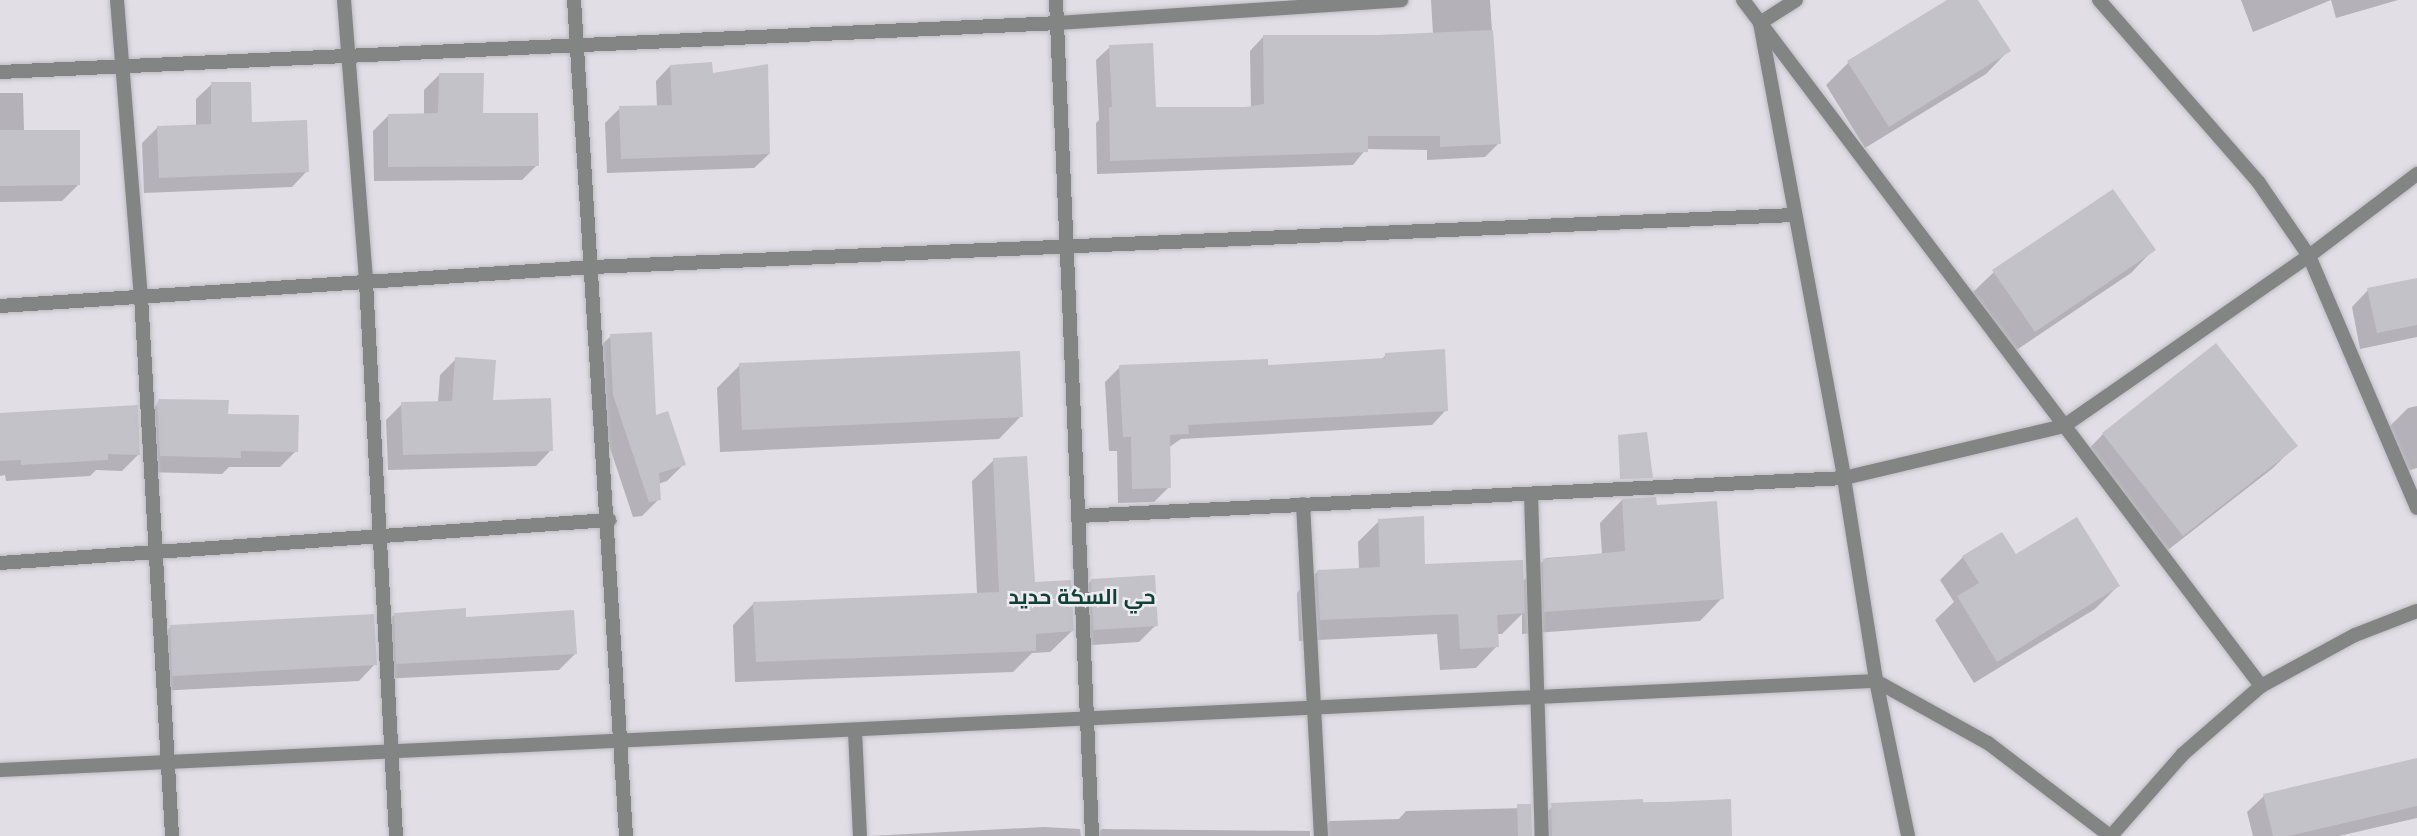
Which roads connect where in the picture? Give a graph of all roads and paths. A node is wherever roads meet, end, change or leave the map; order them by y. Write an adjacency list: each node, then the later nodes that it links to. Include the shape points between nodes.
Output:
1 (117, 0): 13 (street)
2 (344, 0): 12 (street)
3 (574, 0): 11 (street)
4 (1056, 0): 9 (street)
5 (1401, 0): 9 (street)
6 (1743, 0): 10 (street)
7 (1796, 0): 10 (street)
8 (2099, 0): 18 (street, via 2259,183)
9 (1057, 23): 11 (street); 17 (street)
10 (1760, 23): 16 (street); 23 (street)
11 (577, 43): 12 (street); 19 (street)
12 (348, 54): 13 (street); 20 (street)
13 (120, 66): 14 (street); 21 (street)
14 (0, 72)
15 (2417, 174): 18 (street)
16 (1796, 215): 17 (street); 24 (street)
17 (1067, 246): 19 (street); 28 (street)
18 (2309, 256): 23 (street); 27 (street)
19 (593, 267): 20 (street); 29 (street)
20 (366, 282): 21 (street); 30 (street)
21 (141, 296): 22 (street); 31 (street)
22 (0, 306)
23 (2064, 425): 24 (street); 35 (street)
24 (1844, 478): 25 (street); 34 (street)
25 (1531, 494): 26 (street); 36 (street)
26 (1303, 504): 28 (street); 37 (street)
27 (2417, 508)
28 (1079, 516): 38 (street)
29 (609, 520): 30 (street); 40 (street)
30 (380, 536): 31 (street); 41 (street)
31 (156, 554): 32 (street); 42 (street)
32 (0, 563)
33 (2417, 611): 35 (street, via 2355,635)
34 (1875, 681): 36 (street); 51 (street); 52 (street, via 1988,743)
35 (2261, 686): 52 (street, via 2183,754)
36 (1538, 698): 37 (street); 50 (street)
37 (1315, 709): 38 (street); 49 (street)
38 (1088, 716): 39 (street); 48 (street)
39 (855, 731): 40 (street); 47 (street)
40 (622, 743): 41 (street); 46 (street)
41 (390, 753): 42 (street); 45 (street)
42 (167, 763): 43 (street); 44 (street)
43 (0, 770)
44 (172, 836)
45 (396, 836)
46 (626, 836)
47 (860, 836)
48 (1092, 836)
49 (1321, 836)
50 (1542, 836)
51 (1908, 836)
52 (2111, 836)

